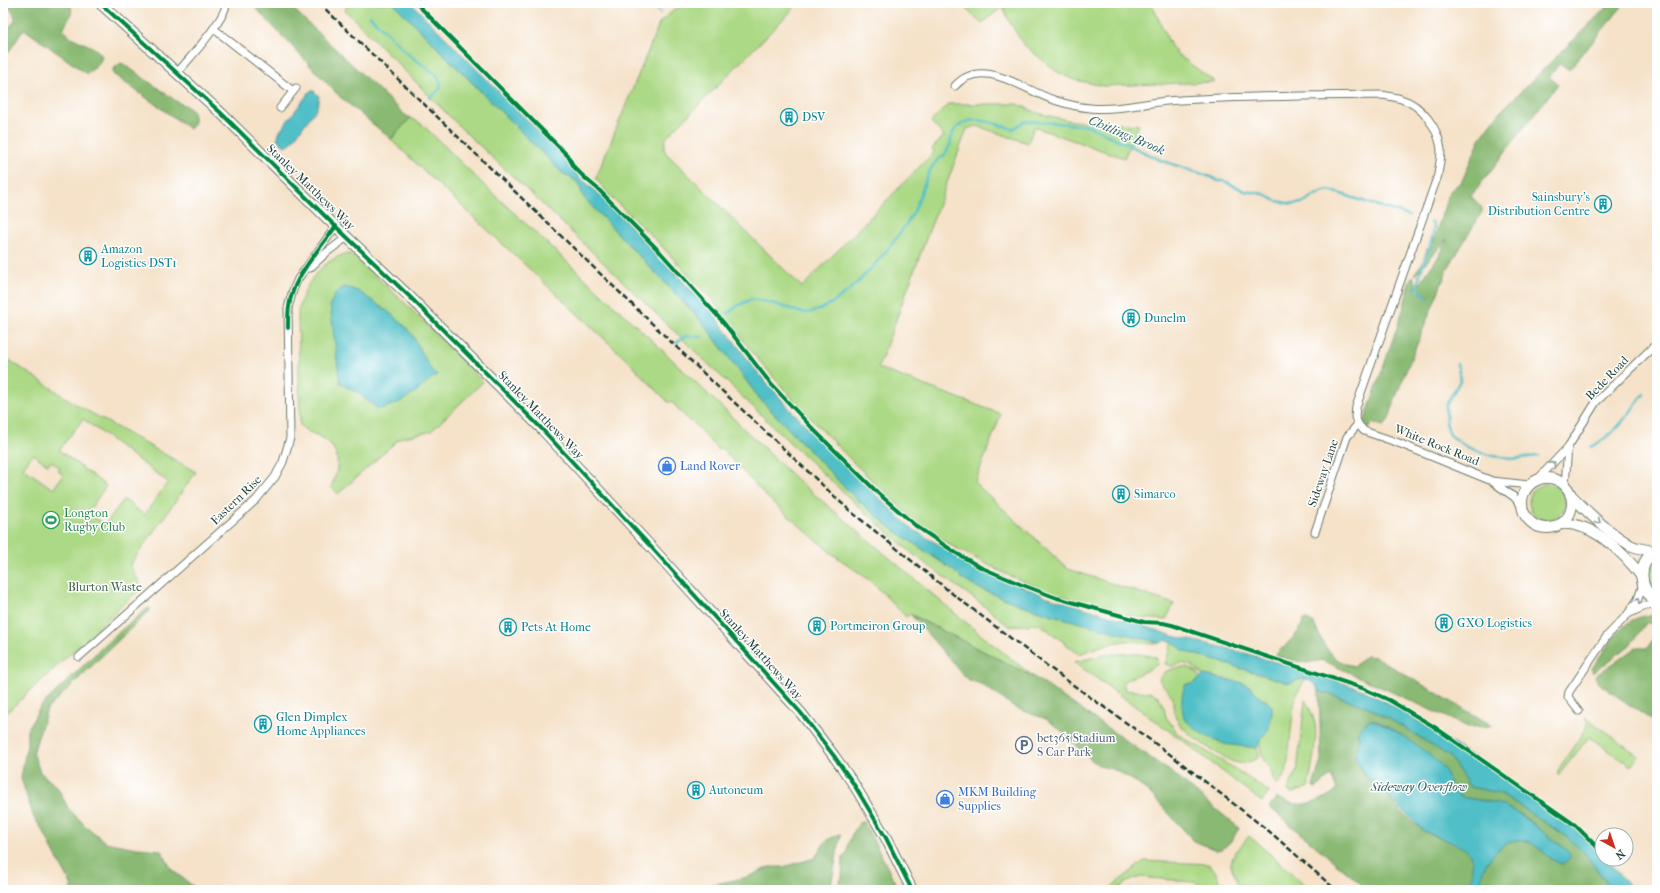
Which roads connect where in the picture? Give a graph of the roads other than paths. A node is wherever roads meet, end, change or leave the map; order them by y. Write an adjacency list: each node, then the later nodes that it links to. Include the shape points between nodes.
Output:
1 (100, 3): 4 (main road, Stanley Matthews Way)
2 (226, 3): 3 (street)
3 (214, 29): 4 (street); 6 (street, via 295,90)
4 (177, 74): 7 (main road, Stanley Matthews Way, via 221,113)
5 (955, 86): 11 (street, via 968,75 989,74 1010,80 1053,100 1090,108 1188,99 1382,95 1402,99 1420,110 1433,126 1439,143 1441,151 1438,175 1356,407 1355,417)
6 (280, 108)
7 (336, 226): 8 (main road, Stanley Matthews Way); 9 (street, Eastern Rise)
8 (347, 237): 9 (street, Eastern Rise); 28 (main road, Stanley Matthews Way, via 410,296 541,428 801,713 853,783 886,838)
9 (298, 279): 26 (street, Eastern Rise, via 288,308 290,438 283,462 275,477 256,500)
10 (1653, 347): 12 (street, Bede Road, via 1596,402)
11 (1358, 424): 14 (street, White Rock Road, via 1364,431); 20 (street, Sideway Lane, via 1347,437)
12 (1568, 447): 13 (street, Bede Road, one-way to 12); 15 (street, Bede Road)
13 (1538, 479): 15 (main road, via 1552,478); 16 (main road)
14 (1492, 481): 16 (street, White Rock Road); 18 (street, White Rock Road)
15 (1565, 484): 17 (main road)
16 (1529, 485): 18 (main road, via 1523,495)
17 (1570, 494): 19 (main road, via 1571,511); 21 (main road, one-way to 21, via 1592,516 1631,545 1644,550)
18 (1522, 506): 19 (main road, via 1526,516 1536,525 1551,527)
19 (1560, 524): 22 (main road, via 1570,523 1585,527 1618,549)
20 (1315, 532)
21 (1656, 550): 22 (main road, via 1644,564)
22 (1642, 580): 23 (main road, via 1650,596); 25 (street, one-way to 22, via 1638,600)
23 (1657, 601)
24 (1657, 604): 25 (street, via 1645,606)
25 (1628, 614): 27 (street, via 1607,636 1569,692 1568,697)
26 (79, 657)
27 (1580, 711)
28 (912, 890)

